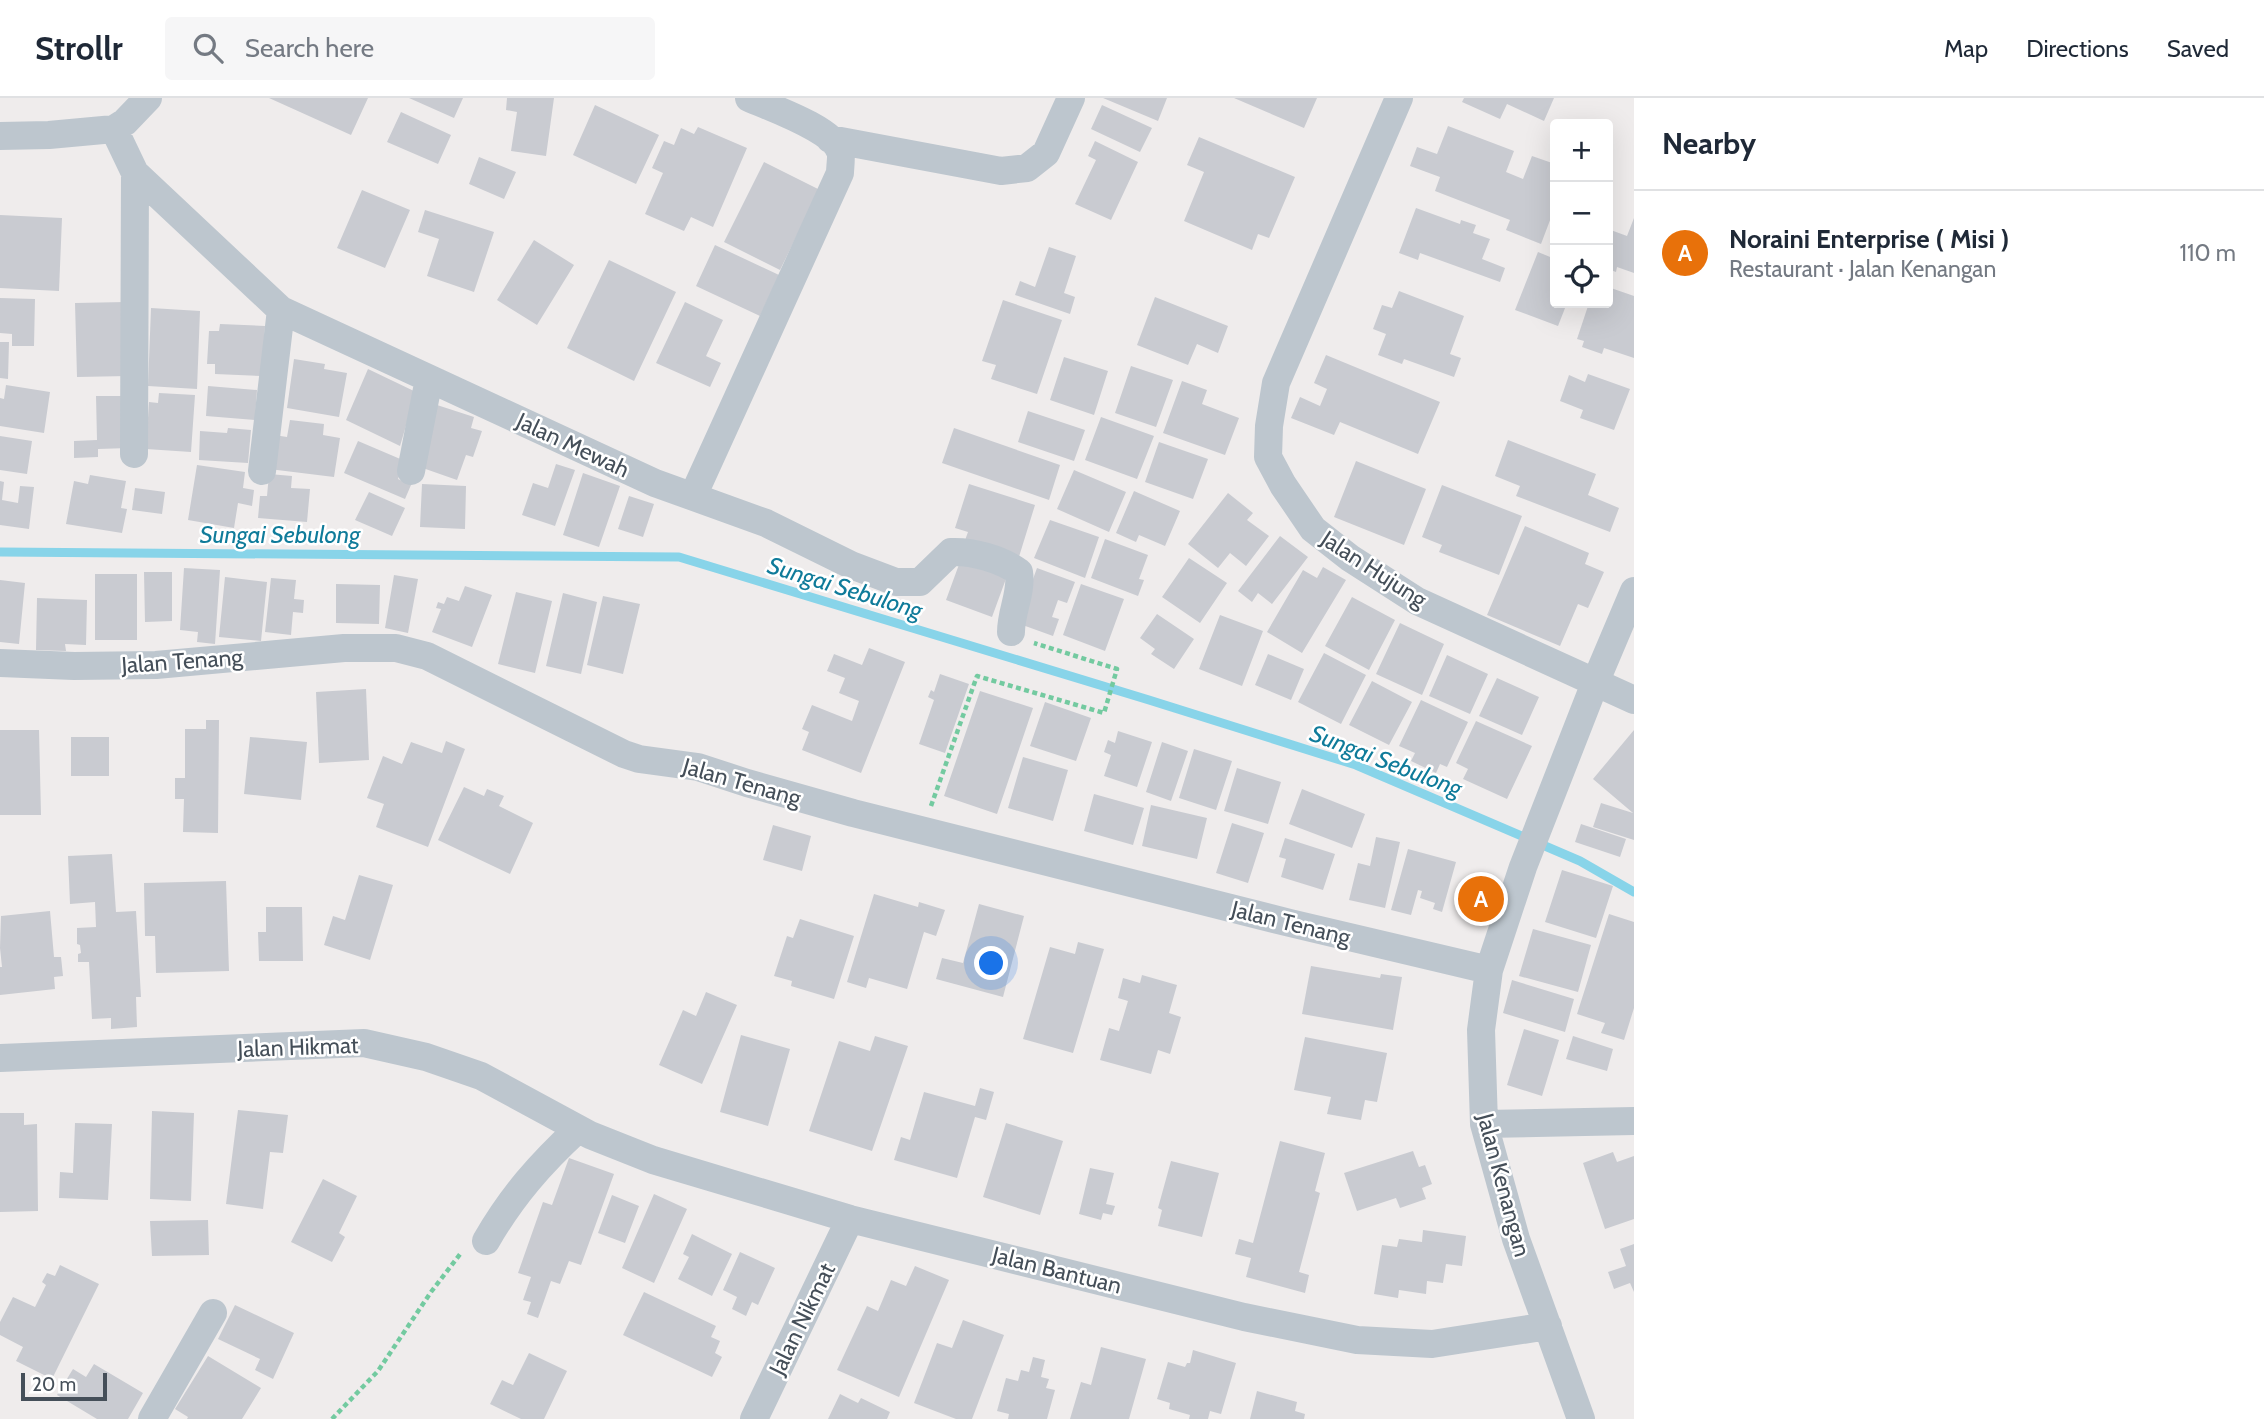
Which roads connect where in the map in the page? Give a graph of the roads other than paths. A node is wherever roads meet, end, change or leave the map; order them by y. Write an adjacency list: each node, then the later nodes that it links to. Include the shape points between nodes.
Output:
1 (148, 98): 5 (street)
2 (750, 98): 7 (street)
3 (1071, 98): 7 (street, via 1045,153 1027,168 1001,171)
4 (1399, 98): 18 (street, Jalan Hujung, via 1276,383 1268,457 1313,528 1350,558 1417,601)
5 (114, 129): 6 (street); 8 (street, Jalan Mewah)
6 (0, 136)
7 (830, 139): 14 (street, via 839,150 840,173)
8 (135, 173): 9 (street, Jalan Mewah); 11 (street, Jalan Mewah)
9 (281, 310): 10 (street, Jalan Mewah); 12 (street)
10 (429, 379): 13 (street); 14 (street, Jalan Mewah, via 655,483)
11 (134, 454)
12 (262, 471)
13 (411, 471)
14 (693, 496): 16 (street, Jalan Mewah, via 766,523 896,583 920,582 951,552 964,551 1010,566 1018,572 1021,585)
15 (1634, 591): 18 (street, Jalan Kenangan)
16 (1011, 632)
17 (0, 663): 20 (street, Jalan Tenang, via 156,665 344,648 411,650 639,759 698,766 923,831)
18 (1595, 683): 19 (street, Jalan Hujung); 20 (street, Jalan Kenangan, via 1522,867)
19 (1634, 700)
20 (1489, 970): 23 (street, Jalan Kenangan, via 1481,1030)
21 (0, 1058): 24 (street, Jalan Hikmat, via 364,1043 481,1076)
22 (1634, 1121): 23 (street)
23 (1484, 1124): 28 (street, Jalan Kenangan, via 1516,1239)
24 (578, 1129): 25 (street, Jalan Bantuan, via 653,1160); 26 (street, via 519,1189)
25 (850, 1219): 28 (street, Jalan Bantuan, via 1357,1340 1432,1345); 30 (street, Jalan Nikmat)
26 (486, 1241)
27 (213, 1313): 29 (street)
28 (1548, 1326): 31 (street, Jalan Kenangan)
29 (152, 1419)
30 (754, 1419)
31 (1581, 1419)

